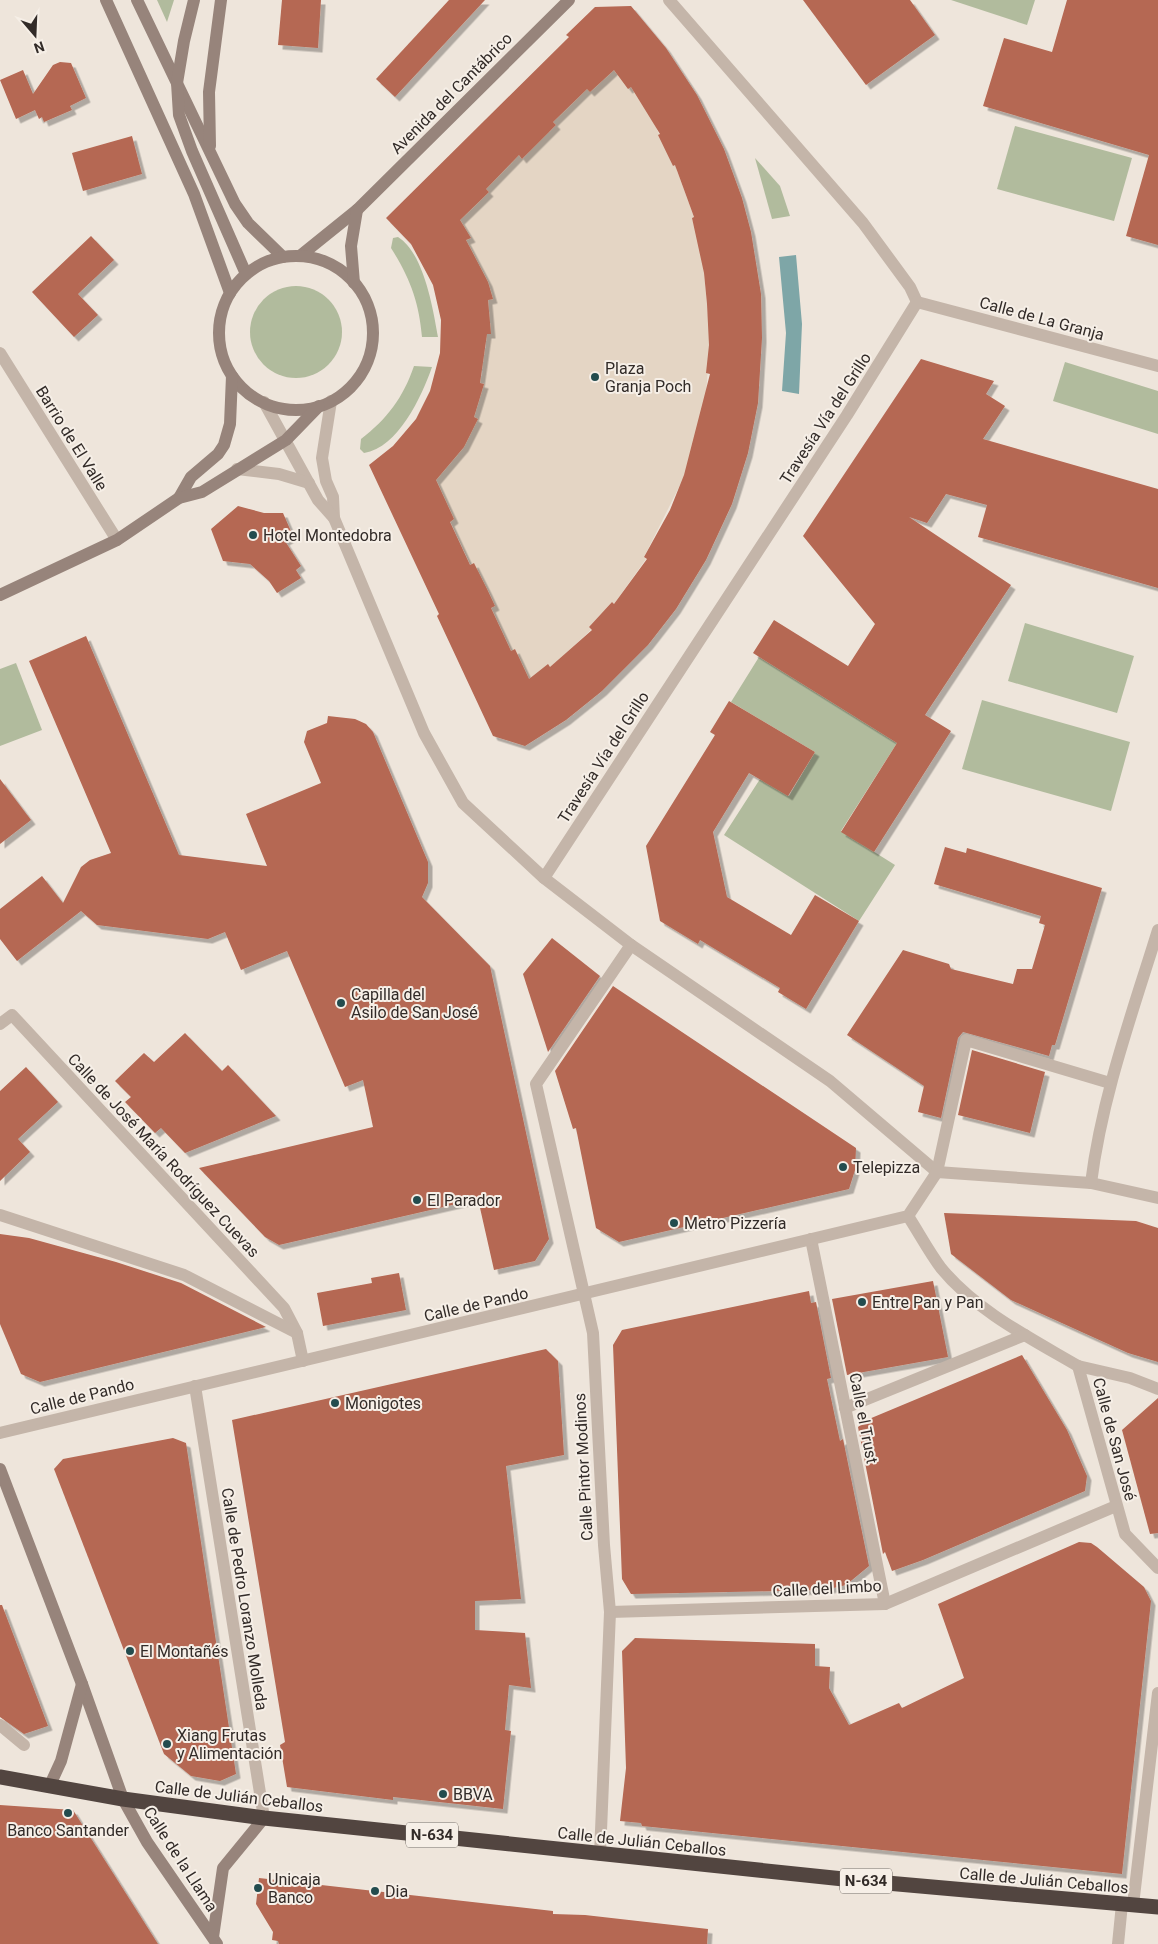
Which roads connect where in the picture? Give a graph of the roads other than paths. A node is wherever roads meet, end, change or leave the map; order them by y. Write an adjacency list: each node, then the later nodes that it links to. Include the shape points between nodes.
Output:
1 (106, 0): 14 (main road, via 194,194)
2 (137, 0): 7 (main road)
3 (194, 0): 7 (main road)
4 (221, 0): 8 (main road, via 209,92)
5 (569, 0): 9 (main road, Avenida del Cantábrico)
6 (670, 0): 15 (street, via 862,223 910,288)
7 (177, 84): 8 (main road); 12 (main road, via 178,115)
8 (210, 151): 11 (main road, via 235,204 248,223)
9 (357, 210): 10 (main road, Avenida del Cantábrico); 13 (main road, via 351,246)
10 (300, 256): 11 (main road); 13 (main road, via 337,268)
11 (283, 257): 12 (main road)
12 (246, 274): 14 (main road)
13 (354, 283): 20 (main road, via 371,314 372,346 358,378 341,395)
14 (230, 293): 18 (main road, via 221,316 219,341)
15 (916, 302): 17 (street, Calle de La Granja); 28 (street, Travesía Vía del Grillo, via 847,415)
16 (0, 352): 26 (street, Barrio de El Valle)
17 (1158, 366)
18 (232, 376): 19 (main road, via 247,392); 24 (main road, via 230,424 224,445 191,477)
19 (264, 402): 20 (main road, via 294,410); 21 (street)
20 (325, 403): 21 (main road); 25 (street, via 322,458 333,497)
21 (286, 440): 22 (main road); 23 (street)
22 (237, 469): 23 (street, via 279,474); 24 (main road, via 202,492)
23 (309, 483): 25 (street, via 318,500)
24 (179, 498): 26 (main road)
25 (334, 518): 28 (street, via 424,733 463,803)
26 (117, 540): 27 (main road)
27 (0, 595)
28 (544, 878): 30 (street)
29 (1158, 930): 32 (street)
30 (631, 945): 33 (street, via 830,1081); 39 (street, Calle Pintor Modinos, via 536,1084)
31 (0, 1024): 40 (street, Calle de José María Rodríguez Cuevas, via 12,1014 284,1308)
32 (1110, 1083): 33 (street, via 966,1040); 34 (street, via 1096,1138)
33 (937, 1172): 34 (street); 37 (street)
34 (1091, 1183): 35 (street)
35 (1158, 1198)
36 (0, 1215): 40 (street, via 184,1275)
37 (908, 1216): 38 (street, Calle de Pando); 41 (street, Calle de San José, via 941,1268 965,1292)
38 (811, 1239): 39 (street, Calle de Pando); 46 (street, Calle el Trust)
39 (585, 1294): 42 (street, Calle de Pando); 52 (street, Calle Pintor Modinos, via 593,1333)
40 (297, 1333): 42 (street, Calle de José María Rodríguez Cuevas)
41 (1025, 1335): 43 (street, Calle de San José); 46 (street)
42 (303, 1361): 44 (street, Calle de Pando)
43 (1078, 1366): 45 (street, via 1130,1378); 49 (street, Calle de San José)
44 (195, 1386): 47 (street, Calle de Pando); 60 (street, Calle de Pedro Loranzo Molleda)
45 (1158, 1389)
46 (845, 1408): 51 (street, Calle el Trust)
47 (0, 1433)
48 (0, 1469): 53 (main road, Calle de la Llama)
49 (1116, 1506): 50 (street, Calle de San José, via 1125,1534); 51 (street, Calle del Limbo)
50 (1158, 1568)
51 (885, 1604): 52 (street, Calle del Limbo)
52 (610, 1612): 61 (street, Calle Pintor Modinos)
53 (82, 1684): 58 (main road, via 61,1761); 59 (main road, Calle de la Llama)
54 (1158, 1693): 62 (street)
55 (0, 1725): 56 (street)
56 (24, 1745)
57 (0, 1778): 58 (highway, N-634)
58 (50, 1785): 59 (highway, N-634)
59 (123, 1799): 60 (highway, Calle de Julián Ceballos / N-634); 64 (main road, Calle de la Llama, via 147,1842)
60 (264, 1818): 61 (highway, Calle de Julián Ceballos / N-634); 64 (main road, Calle de la Llama, via 223,1868)
61 (600, 1855): 62 (highway, Calle de Julián Ceballos / N-634)
62 (1127, 1905): 63 (highway, Calle de Julián Ceballos / N-634); 65 (street)
63 (1158, 1907)
64 (215, 1940)
65 (1118, 1944)

